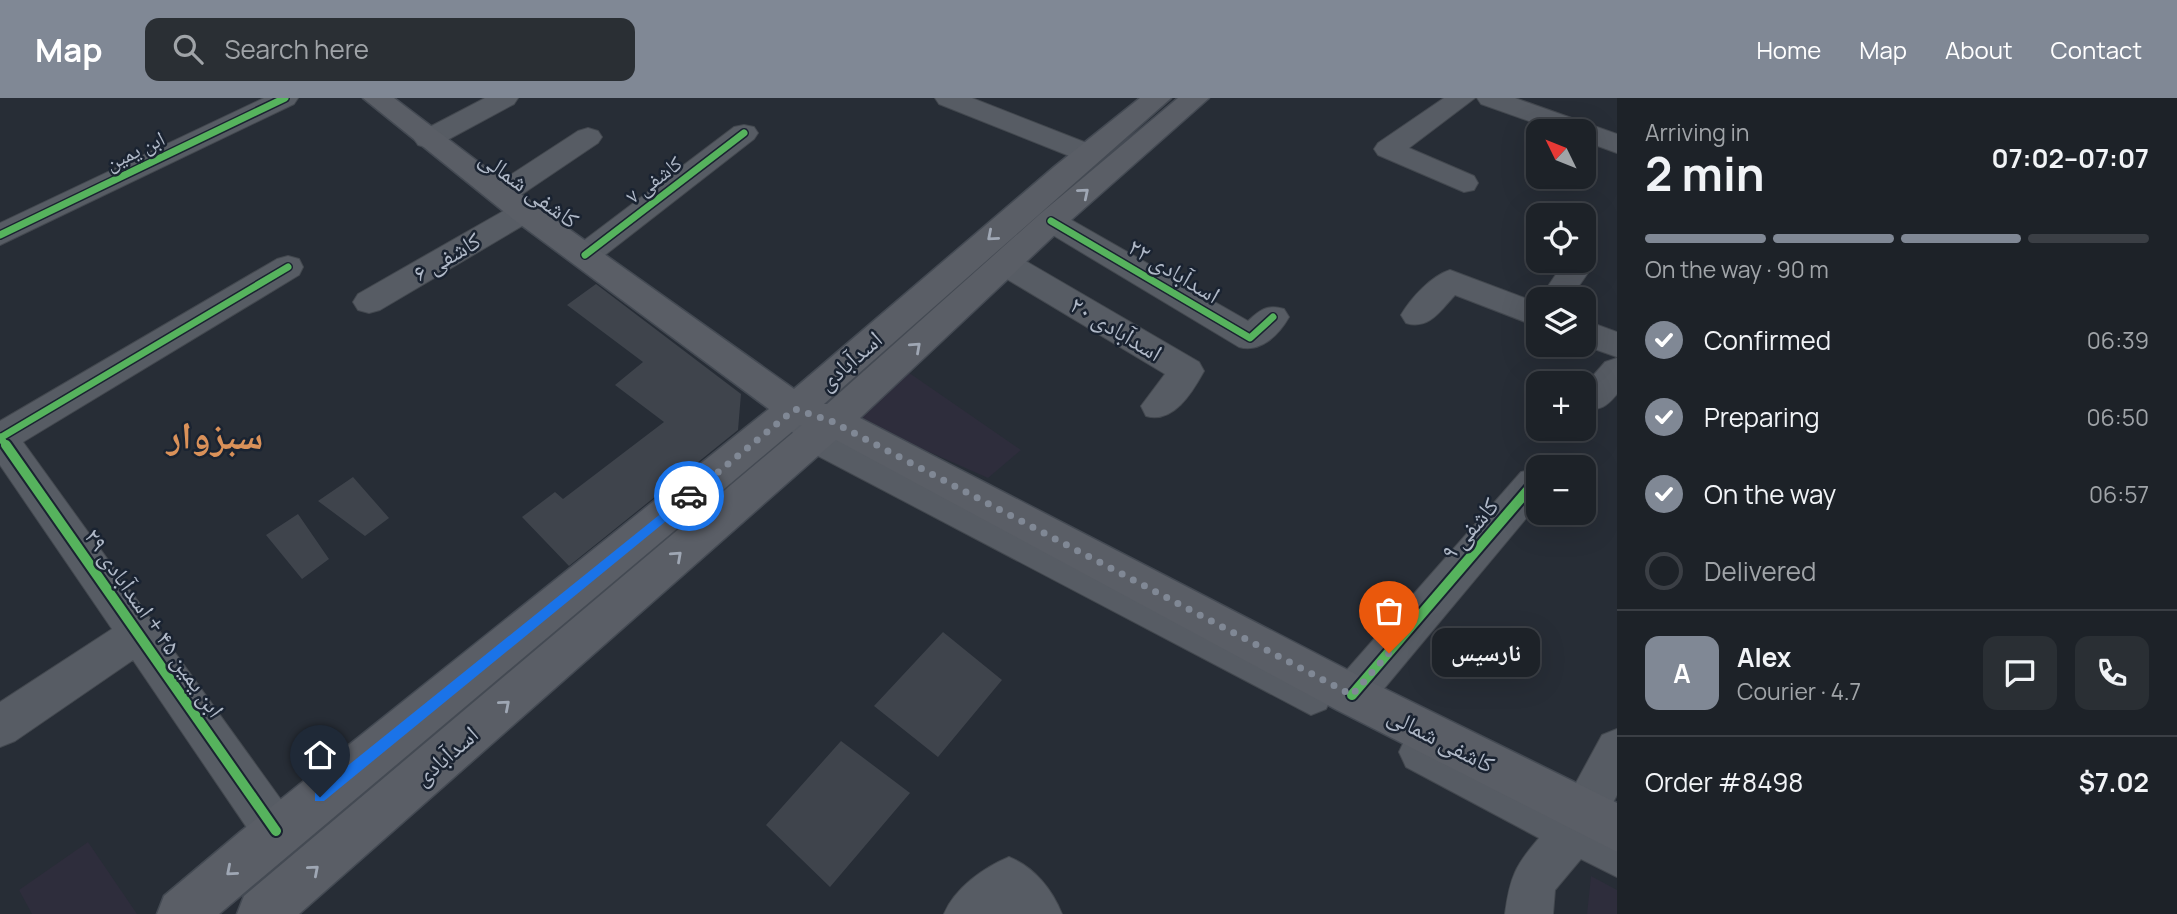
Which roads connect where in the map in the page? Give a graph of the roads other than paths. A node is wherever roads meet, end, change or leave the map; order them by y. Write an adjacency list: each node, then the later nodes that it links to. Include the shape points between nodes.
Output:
1 (285, 98): 20 (street, ابن یمین)
2 (377, 98): 14 (main road, کاشفی شمالی)
3 (505, 98): 14 (street)
4 (948, 98): 16 (street)
5 (1157, 98): 9 (main road, اسدآبادی)
6 (1195, 98): 19 (main road, اسدآبادی, one-way to 6)
7 (1462, 98): 17 (street, via 1388,149)
8 (1490, 98): 10 (street)
9 (1130, 109): 16 (main road, اسدآبادی)
10 (1547, 119)
11 (744, 133): 21 (street, کاشفی ۷)
12 (588, 137): 18 (street, کاشفی ۶)
13 (1596, 137): 15 (street)
14 (428, 139): 18 (main road, کاشفی شمالی)
15 (1617, 144)
16 (1087, 153): 33 (main road, اسدآبادی, one-way to 33)
17 (1464, 183)
18 (513, 203): 21 (main road, کاشفی شمالی); 24 (street, کاشفی ۶)
19 (1051, 221): 22 (main road, اسدآبادی); 27 (street, اسدآبادی ۲۲, via 1250,338)
20 (0, 235)
21 (585, 254): 33 (main road, کاشفی شمالی)
22 (1006, 264): 32 (street, اسدآبادی ۲۰, via 1187,371); 33 (main road, اسدآبادی, one-way to 22)
23 (288, 267): 34 (street)
24 (369, 302)
25 (1526, 310): 26 (street, via 1450,281)
26 (1417, 315)
27 (1273, 317)
28 (1596, 337): 29 (street)
29 (1617, 345)
30 (1617, 371): 31 (street)
31 (1596, 395)
32 (1158, 406)
33 (813, 422): 37 (main road, کاشفی شمالی); 40 (street); 41 (main road, اسدآبادی, via 558,605); 44 (main road, اسدآبادی, one-way to 33)
34 (0, 438): 36 (street, ابن یمین ۴۵ + اسدآبادی ۲۹)
35 (1526, 492): 37 (street, کاشفی ۹)
36 (138, 634): 38 (street); 41 (street, ابن یمین ۴۵ + اسدآبادی ۲۹)
37 (1352, 695): 40 (main road, کاشفی شمالی)
38 (0, 726)
39 (1617, 750): 40 (street)
40 (1592, 824): 42 (street); 47 (street, via 1533,881)
41 (276, 831): 43 (main road, اسدآبادی, one-way to 43)
42 (1617, 854)
43 (182, 914)
44 (262, 914)
45 (968, 914): 46 (street, via 1009,880)
46 (1038, 914)
47 (1529, 914)

